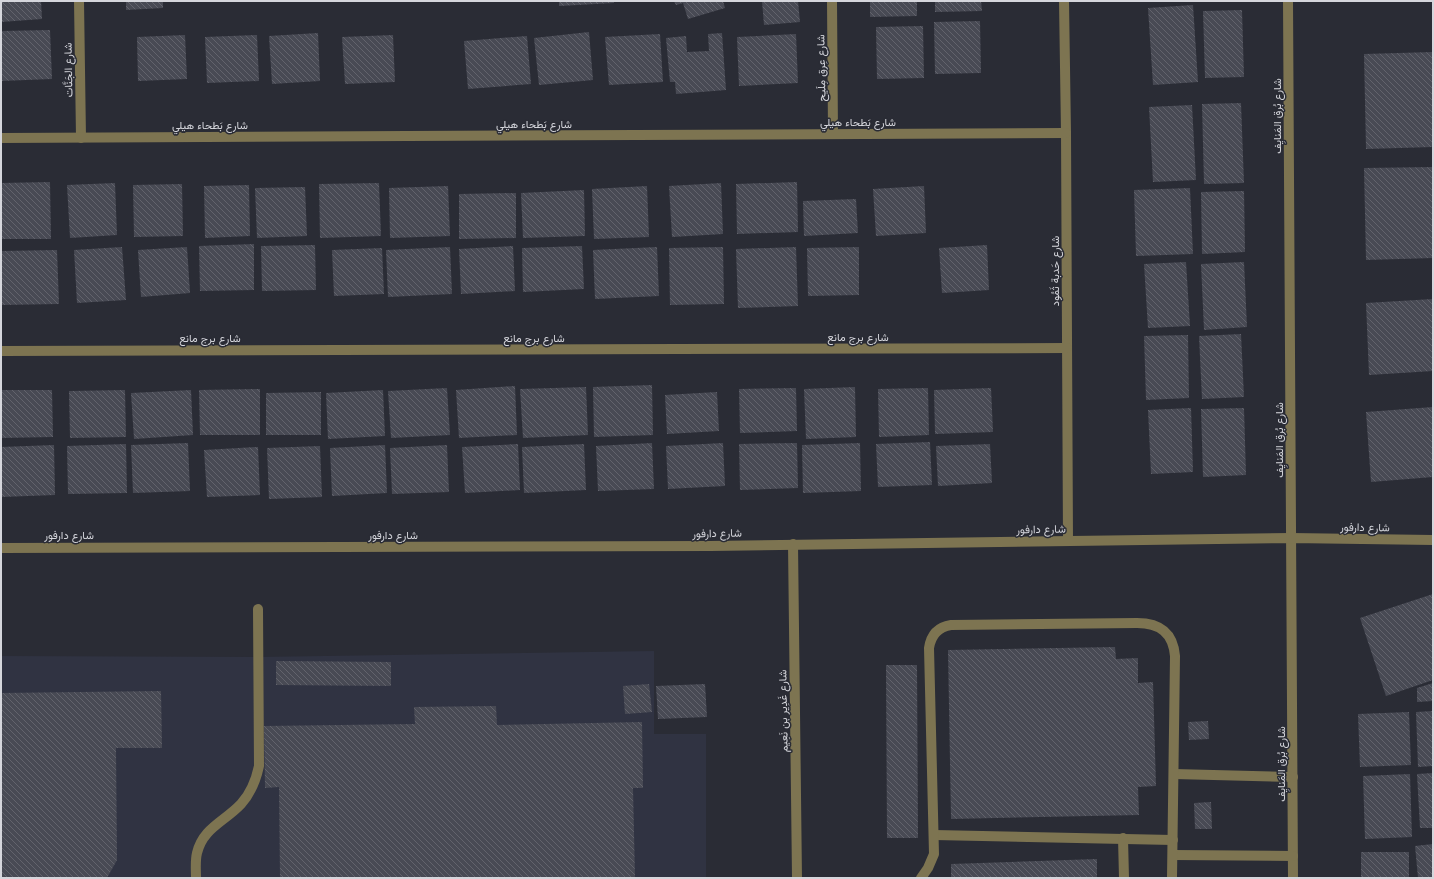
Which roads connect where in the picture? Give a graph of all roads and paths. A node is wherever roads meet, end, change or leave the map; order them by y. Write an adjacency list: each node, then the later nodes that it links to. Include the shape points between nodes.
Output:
1 (79, 1): 8 (street, شارع الجَنَّات)
2 (832, 1): 6 (street, شارع عِرق مِلَيح)
3 (1064, 1): 5 (street, شارع حَدبة ثَمُود)
4 (1288, 1): 11 (street, شارع بُرق المَنايِف)
5 (1066, 133): 6 (street, شارع بَطحاء هيلي); 9 (street, شارع حَدبة ثَمُود)
6 (833, 134): 8 (street, شارع بَطحاء هيلي)
7 (1, 138): 8 (street, شارع بَطحاء هيلي)
8 (81, 138)
9 (1067, 348): 10 (street, شارع برج مانع); 13 (street, شارع حَدبة ثَمُود)
10 (1, 351)
11 (1291, 538): 12 (street, شارع دارفور); 13 (street, شارع دارفور); 18 (street, شارع بُرق المَنايِف)
12 (1433, 540)
13 (1068, 541): 14 (street, شارع دارفور)
14 (793, 544): 15 (street, شارع دارفور); 25 (street, شارع غَدِير بن نَعِيم)
15 (1, 548)
16 (258, 609): 24 (street, via 259,766 253,786 241,804 203,838 196,855)
17 (1174, 774): 18 (street); 19 (street, via 1175,656 1174,646 1164,630 1142,623 945,626 934,634 929,648); 21 (street)
18 (1293, 777): 23 (street, شارع بُرق المَنايِف)
19 (934, 835): 20 (street); 26 (street, via 934,854)
20 (1123, 838): 21 (street); 27 (street)
21 (1173, 840): 22 (street)
22 (1172, 855): 23 (street); 28 (street)
23 (1293, 856): 29 (street, شارع بُرق المَنايِف)
24 (196, 878)
25 (797, 878)
26 (921, 878)
27 (1124, 878)
28 (1172, 878)
29 (1293, 878)

